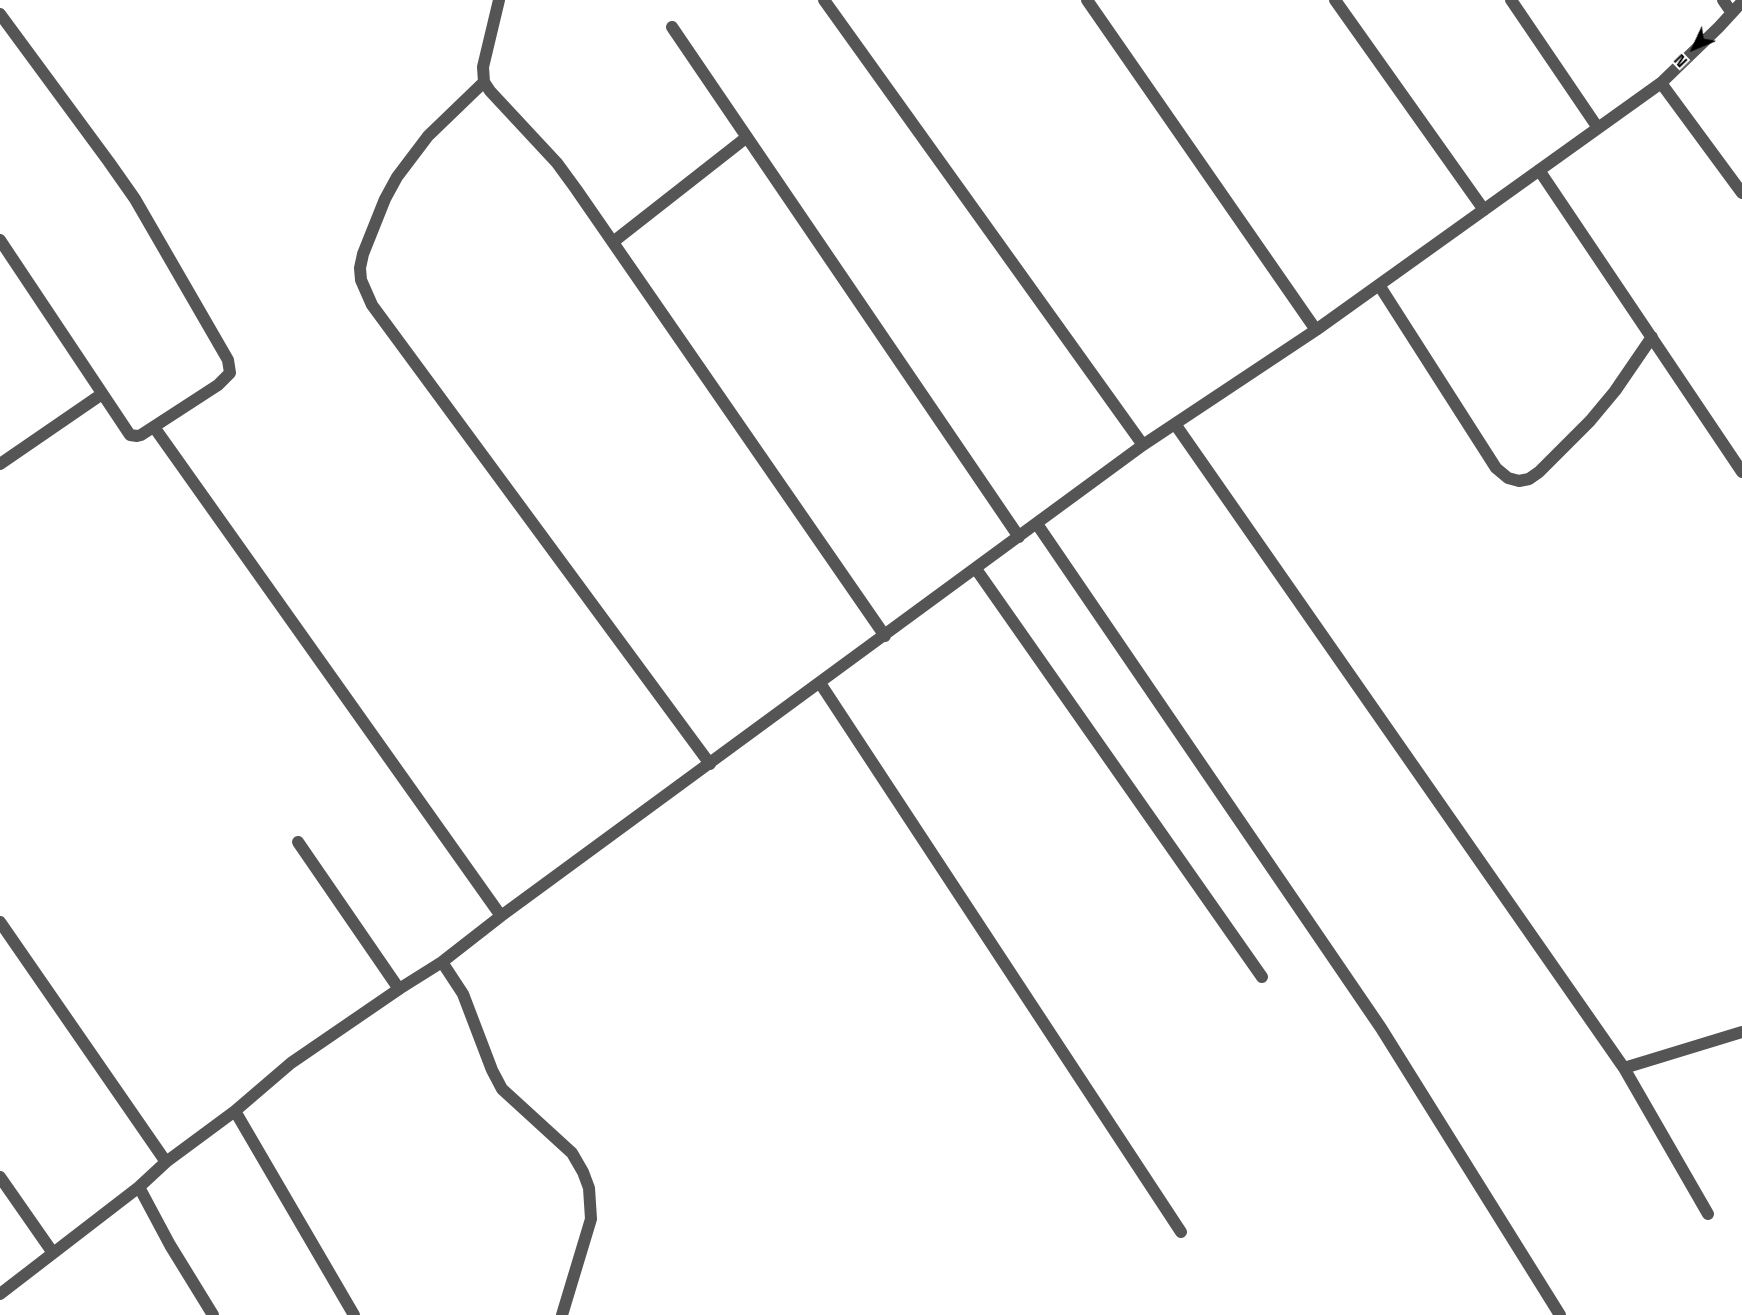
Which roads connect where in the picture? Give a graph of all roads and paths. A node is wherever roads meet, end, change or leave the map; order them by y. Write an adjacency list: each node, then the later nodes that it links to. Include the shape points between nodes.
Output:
1 (499, 0): 11 (street, via 486,48)
2 (824, 0): 26 (street)
3 (1087, 0): 21 (street)
4 (1335, 0): 17 (street)
5 (1511, 0): 13 (street)
6 (1723, 0): 8 (street)
7 (1742, 2): 8 (street)
8 (1732, 13): 12 (street)
9 (0, 14): 25 (street, via 135,199 228,360 230,373 224,381)
10 (672, 27): 14 (street)
11 (484, 82): 19 (street, via 556,163); 34 (street, via 428,136 397,177 363,254 360,268 365,291)
12 (1661, 83): 13 (street); 16 (street)
13 (1598, 128): 15 (street)
14 (747, 137): 19 (street); 30 (street)
15 (1539, 170): 17 (street); 22 (street)
16 (1742, 193)
17 (1484, 210): 20 (street)
18 (0, 240): 23 (street)
19 (613, 242): 32 (street)
20 (1379, 285): 21 (street); 22 (street, via 1496,468 1518,481 1539,472 1590,421)
21 (1316, 330): 24 (street)
22 (1652, 337): 28 (street)
23 (102, 394): 25 (street, via 130,435 137,436); 27 (street)
24 (1175, 424): 26 (street); 42 (street)
25 (154, 427): 36 (street)
26 (1143, 446): 29 (street)
27 (0, 464)
28 (1742, 472)
29 (1036, 524): 30 (street); 54 (street, via 1381,1028)
30 (1019, 537): 31 (street)
31 (976, 569): 32 (street); 39 (street)
32 (885, 636): 33 (street)
33 (820, 683): 34 (street); 48 (street)
34 (710, 764): 36 (street)
35 (298, 842): 40 (street)
36 (501, 916): 38 (street)
37 (0, 922): 44 (street)
38 (442, 962): 40 (street); 53 (street, via 463,994 502,1089 572,1153 589,1188 591,1219)
39 (1262, 977)
40 (399, 989): 43 (street, via 291,1063)
41 (1742, 1032): 42 (street)
42 (1624, 1068): 47 (street)
43 (235, 1111): 44 (street); 52 (street)
44 (166, 1162): 46 (street)
45 (0, 1177): 49 (street)
46 (139, 1187): 49 (street); 51 (street)
47 (1708, 1214)
48 (1181, 1232)
49 (53, 1253): 50 (street)
50 (0, 1294)
51 (213, 1315)
52 (354, 1315)
53 (562, 1315)
54 (1560, 1315)

